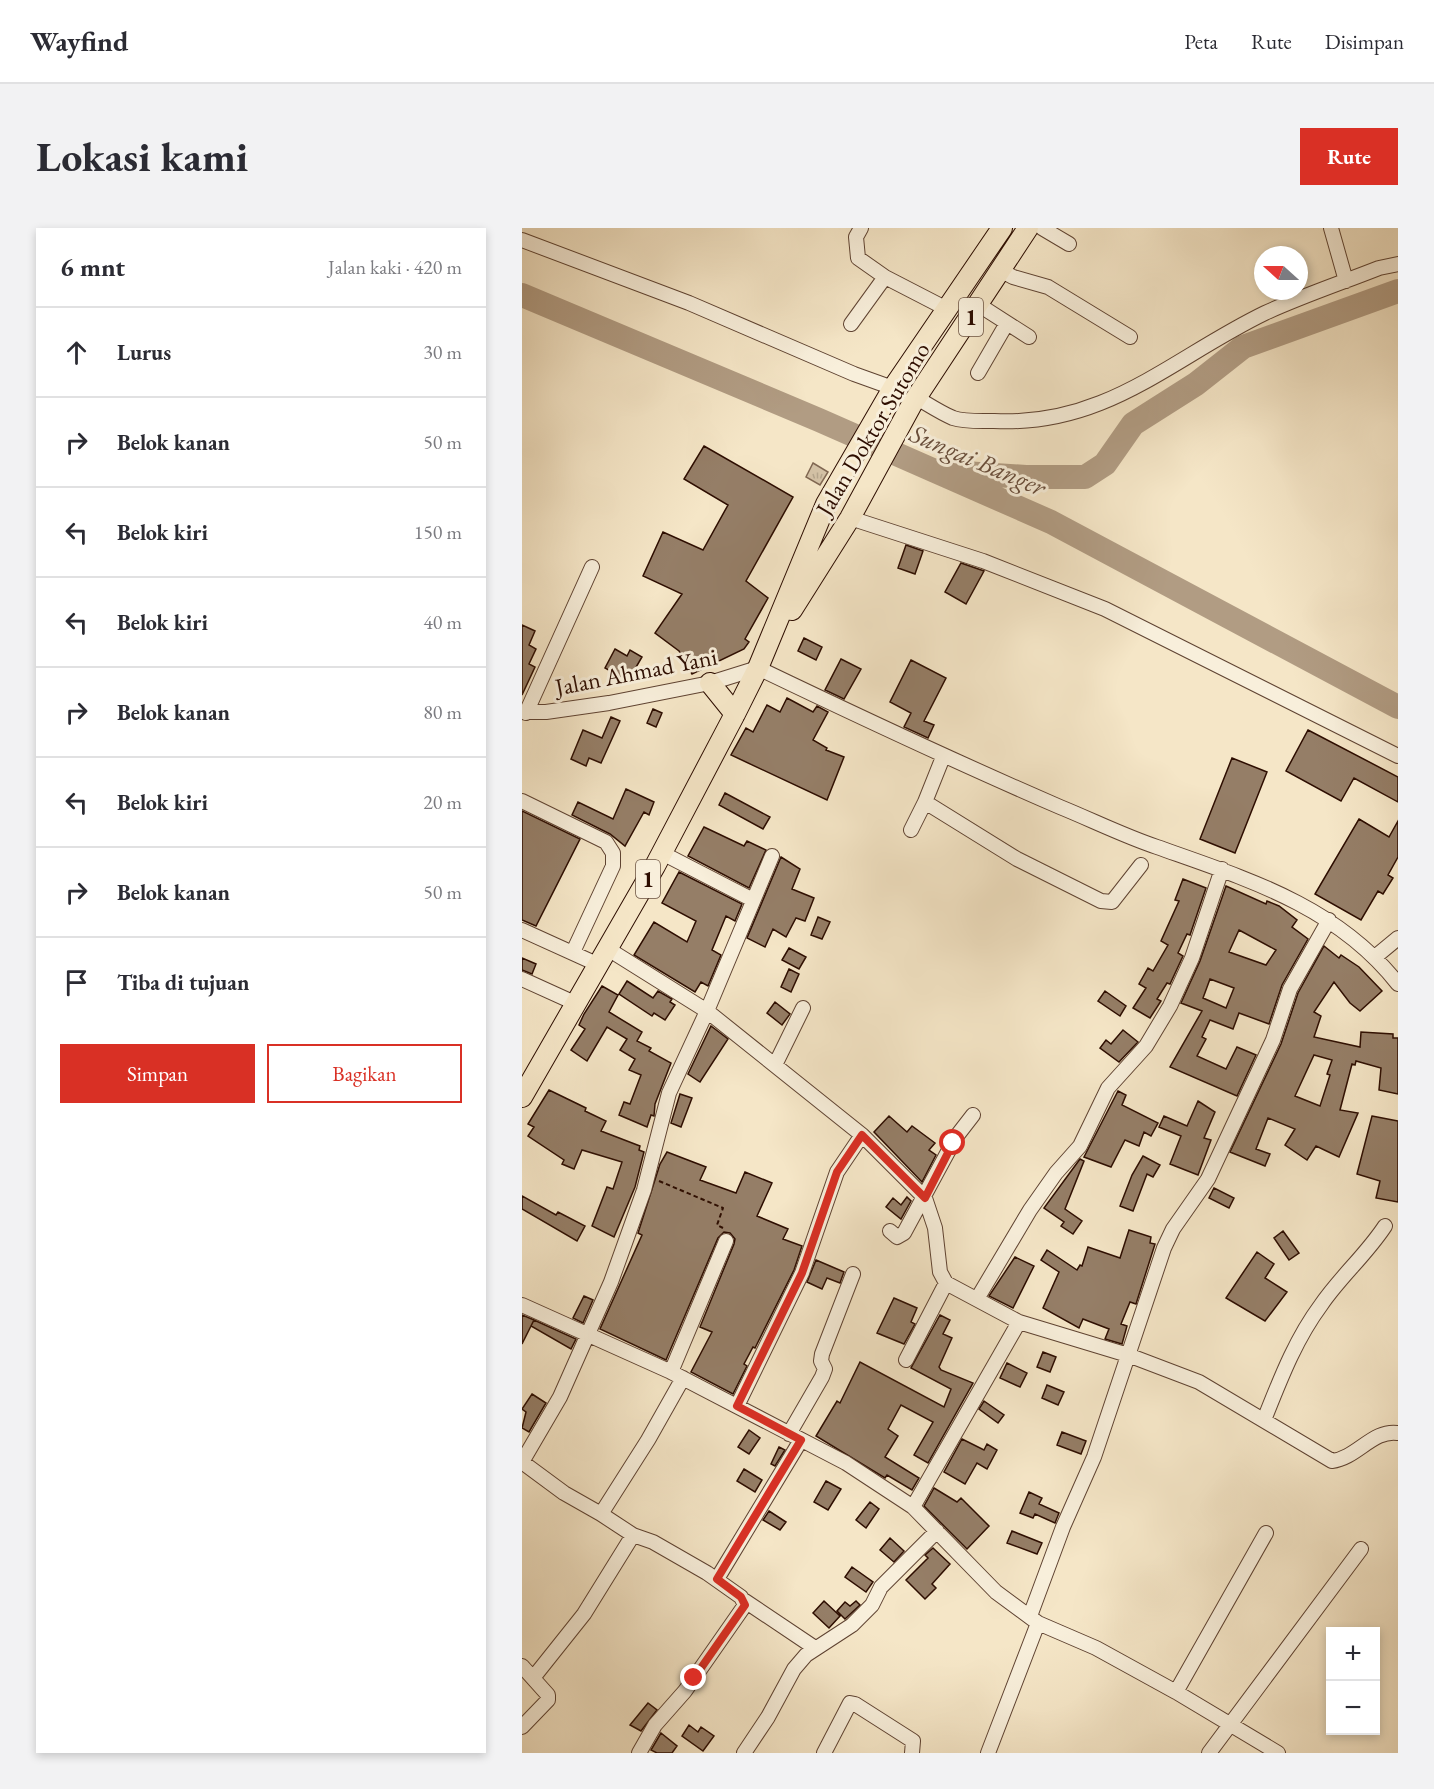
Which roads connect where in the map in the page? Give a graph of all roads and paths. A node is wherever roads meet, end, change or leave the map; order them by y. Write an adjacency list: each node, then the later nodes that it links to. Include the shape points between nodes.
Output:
1 (861, 228): 10 (street, via 856,237 858,258)
2 (1002, 228): 13 (highway, Jalan Doktor Sutomo / 1)
3 (1028, 228): 9 (highway, Jalan Doktor Sutomo / 1)
4 (1042, 228): 7 (street)
5 (1331, 228): 11 (street)
6 (522, 240): 19 (street, via 689,303)
7 (1069, 243)
8 (1398, 264): 11 (street)
9 (1000, 270): 12 (highway, Jalan Doktor Sutomo / 1); 17 (street, via 1048,287)
10 (885, 277): 13 (street); 15 (street)
11 (1346, 281): 20 (street, via 1264,314 1142,385 1078,412 1010,422 973,420 955,418)
12 (979, 305): 14 (street); 20 (highway, Jalan Doktor Sutomo / 1)
13 (947, 309): 19 (highway, Jalan Doktor Sutomo / 1)
14 (1007, 323): 16 (street); 18 (street)
15 (851, 324)
16 (1029, 337)
17 (1130, 337)
18 (978, 373)
19 (892, 390): 23 (highway, Jalan Doktor Sutomo / 1, via 826,504)
20 (915, 401): 21 (highway, Jalan Doktor Sutomo / 1)
21 (851, 517): 23 (highway, Jalan Doktor Sutomo / 1); 27 (street, via 983,561 1105,609)
22 (592, 567): 25 (street)
23 (761, 662): 24 (street, Jalan Ahmad Yani); 26 (highway, Jalan Doktor Sutomo / 1); 28 (street)
24 (710, 683): 25 (street, Jalan Ahmad Yani, via 609,703); 26 (highway)
25 (524, 712)
26 (735, 714): 32 (highway, Jalan Doktor Sutomo / 1)
27 (1398, 756)
28 (944, 757): 30 (street); 35 (street, via 1154,846)
29 (522, 801): 40 (street, via 606,842 613,853 613,867)
30 (925, 802): 31 (street); 34 (street, via 1017,859 1101,901 1112,902 1117,898)
31 (911, 830)
32 (662, 853): 36 (street); 41 (highway, Jalan Doktor Sutomo / 1)
33 (772, 856): 36 (street)
34 (1141, 865)
35 (1222, 870): 37 (street, via 1303,903); 59 (street, via 1192,958 1162,1022 1108,1088 1080,1146 1030,1210)
36 (753, 900): 47 (street)
37 (1329, 920): 42 (street); 63 (street, via 1293,983 1273,1040 1208,1179 1164,1248)
38 (522, 930): 40 (street)
39 (1398, 938): 42 (street)
40 (573, 952): 41 (street)
41 (604, 957): 45 (highway, Jalan Doktor Sutomo / 1); 47 (street)
42 (1375, 957): 44 (street)
43 (522, 979): 45 (street)
44 (1398, 984)
45 (577, 1004): 49 (highway, Jalan Doktor Sutomo / 1)
46 (803, 1008): 48 (street)
47 (707, 1011): 48 (street); 52 (street, via 669,1093)
48 (776, 1063): 51 (street)
49 (522, 1096)
50 (973, 1115): 53 (street, via 956,1137)
51 (862, 1135): 53 (street); 66 (street, via 837,1172 802,1273)
52 (648, 1176): 56 (path, via 723,1208 717,1225 730,1232); 62 (street)
53 (925, 1198): 55 (street, via 904,1233 897,1237); 58 (street, via 935,1228 940,1272)
54 (1385, 1226): 67 (street, via 1298,1338)
55 (890, 1230)
56 (726, 1241): 65 (street)
57 (853, 1274): 69 (street, via 821,1359 825,1370)
58 (946, 1283): 59 (street); 64 (street)
59 (977, 1299): 61 (street)
60 (522, 1305): 62 (street)
61 (1019, 1322): 63 (street); 71 (street)
62 (589, 1334): 65 (street); 70 (street, via 560,1397)
63 (1128, 1355): 67 (street, via 1198,1382); 79 (street, via 1094,1457 1063,1527)
64 (906, 1360)
65 (677, 1375): 66 (street); 72 (street, via 648,1440)
66 (737, 1406): 69 (street)
67 (1264, 1420): 68 (street, via 1332,1461 1345,1458 1387,1432)
68 (1398, 1433)
69 (795, 1437): 71 (street, via 846,1462); 77 (street)
70 (522, 1462): 72 (street)
71 (913, 1507): 73 (street)
72 (601, 1514): 75 (street)
73 (937, 1531): 79 (street, via 996,1592); 80 (street, via 881,1587 872,1605 852,1625)
74 (1266, 1533): 83 (street)
75 (633, 1535): 77 (street, via 653,1542); 82 (street, via 584,1614)
76 (1361, 1549): 84 (street)
77 (717, 1579): 78 (street)
78 (745, 1601): 80 (street); 87 (street, via 741,1612)
79 (1034, 1619): 83 (street); 90 (street)
80 (815, 1648): 88 (street, via 794,1669)
81 (522, 1666): 82 (street)
82 (532, 1678): 85 (street, via 548,1700)
83 (1176, 1692): 84 (street)
84 (1230, 1725): 91 (street); 92 (street)
85 (522, 1727)
86 (915, 1752): 89 (street, via 913,1741 850,1703)
87 (639, 1753)
88 (744, 1753)
89 (824, 1753)
90 (988, 1753)
91 (1209, 1753)
92 (1278, 1753)

